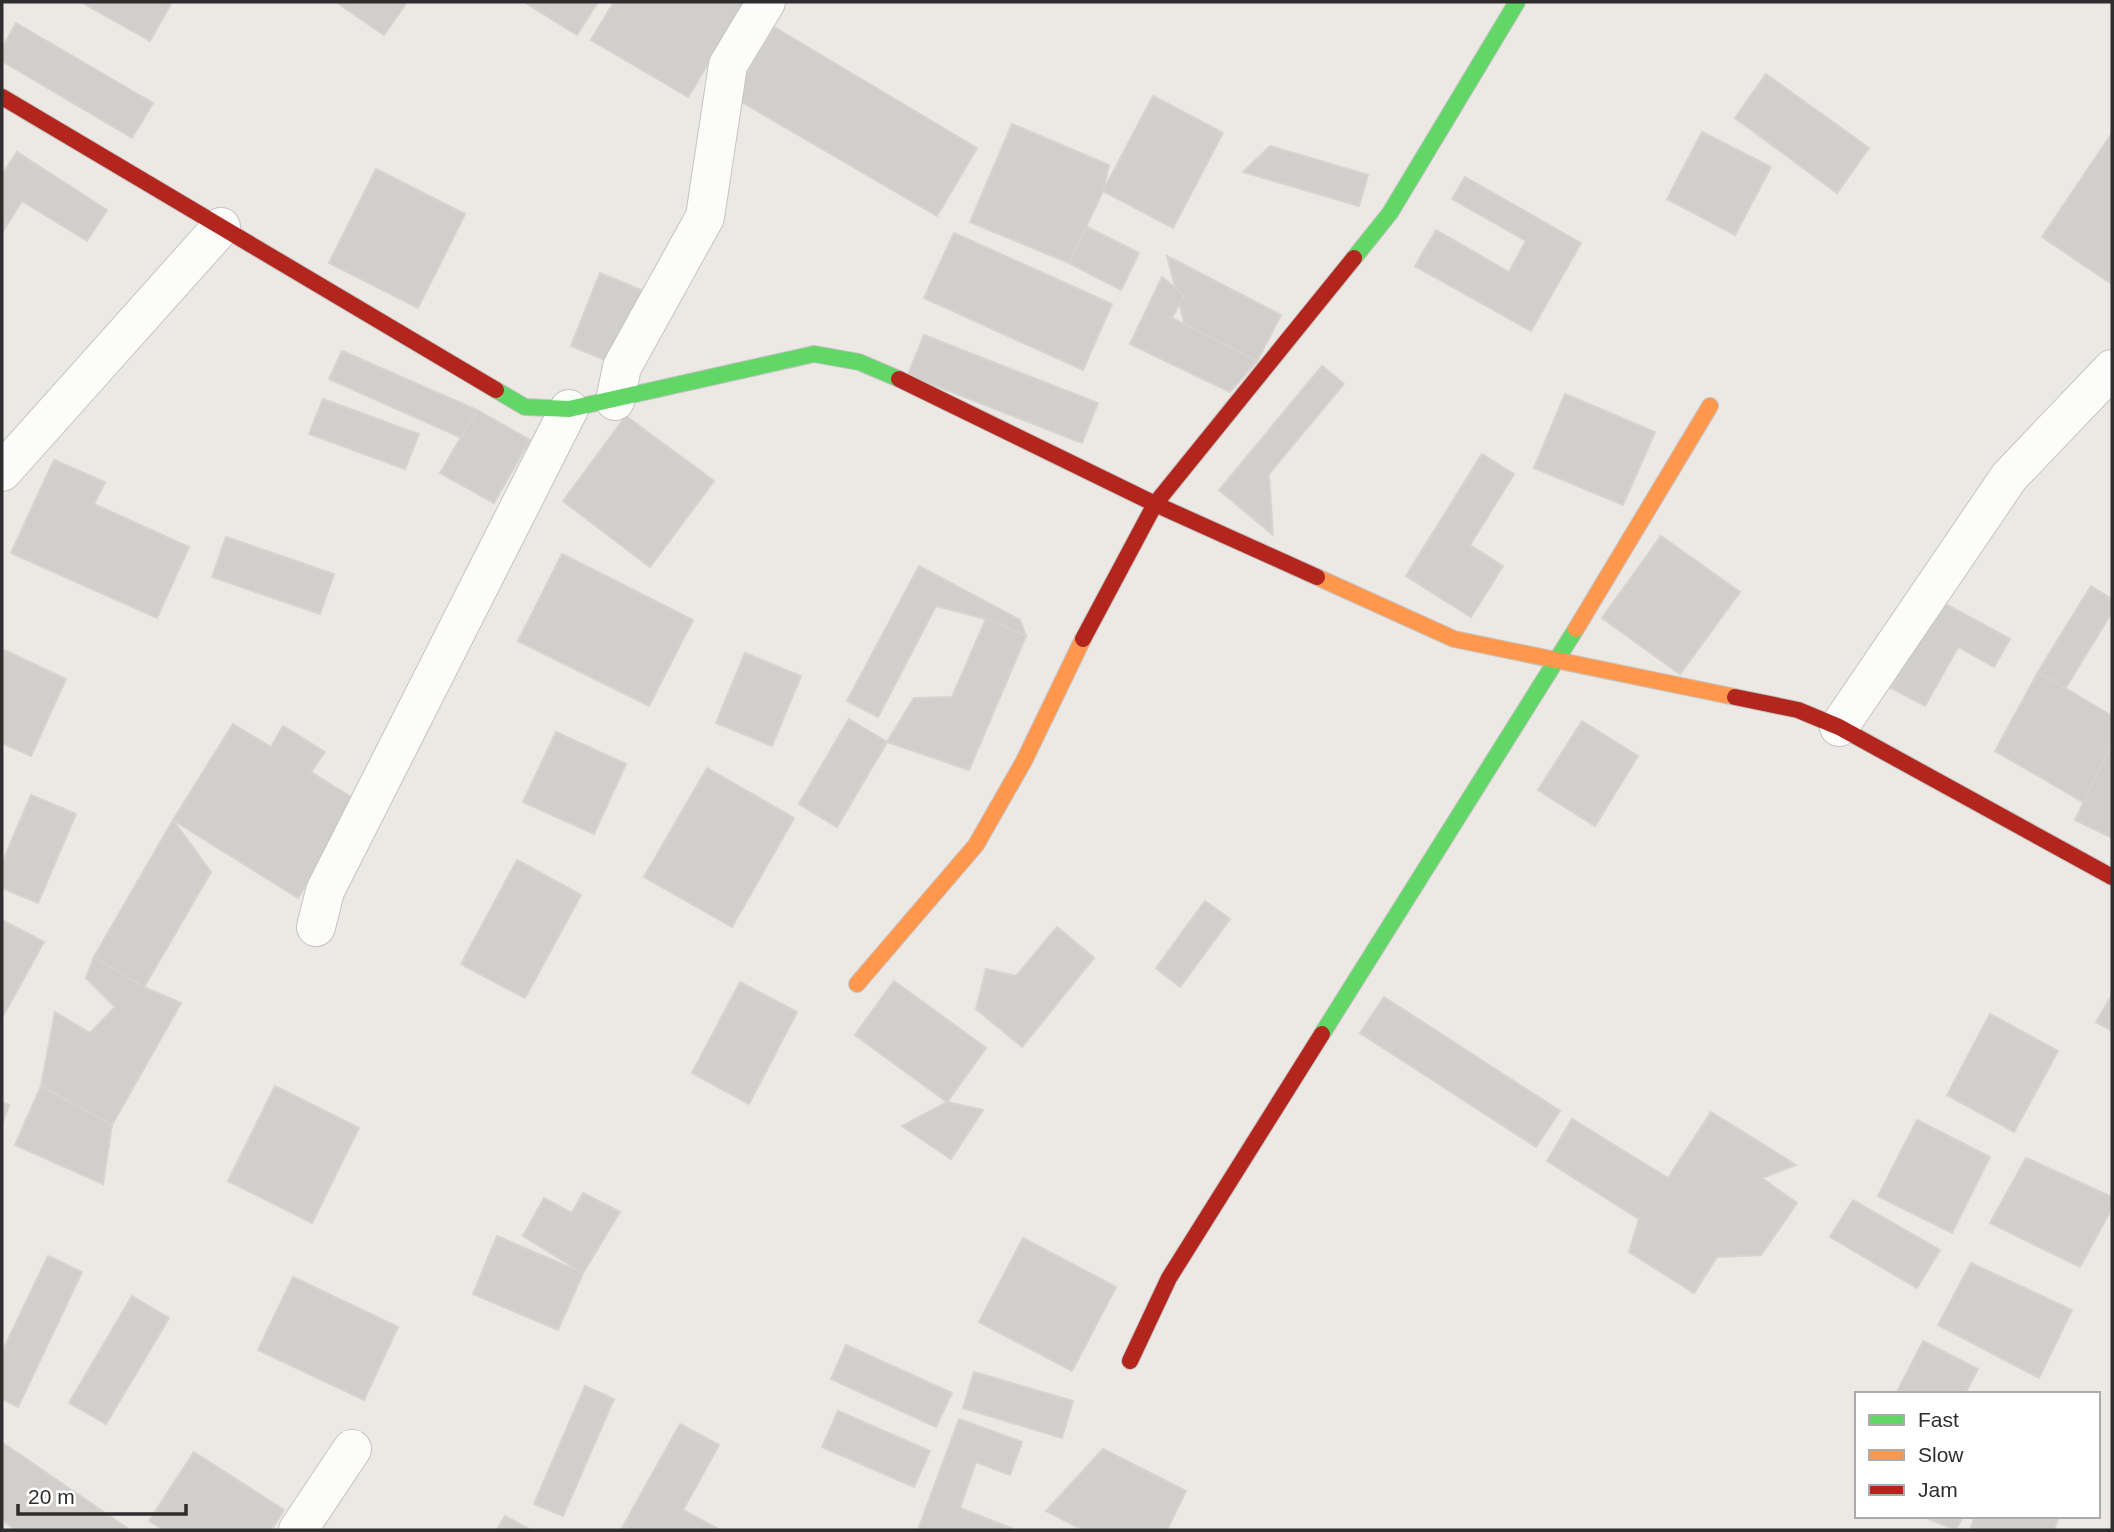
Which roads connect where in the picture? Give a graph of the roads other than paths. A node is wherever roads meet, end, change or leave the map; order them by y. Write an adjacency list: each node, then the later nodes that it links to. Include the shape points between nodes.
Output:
1 (766, 2): 6 (street, via 728,65 705,217 622,367)
2 (1517, 2): 10 (street, via 1390,213)
3 (2, 97): 4 (street)
4 (220, 227): 8 (street, via 526,407); 9 (street)
5 (2112, 369): 12 (street, via 2009,477)
6 (615, 401): 8 (street); 10 (street, via 814,354 859,362)
7 (1710, 406): 11 (street)
8 (569, 409): 14 (street, via 325,891)
9 (2, 471)
10 (1155, 504): 11 (street, via 1454,639); 15 (street, via 976,845)
11 (1557, 661): 12 (street, via 1798,709); 16 (street, via 1169,1278)
12 (1839, 727): 13 (street)
13 (2112, 877)
14 (316, 927)
15 (858, 984)
16 (1130, 1361)
17 (352, 1450): 18 (street)
18 (298, 1530)

